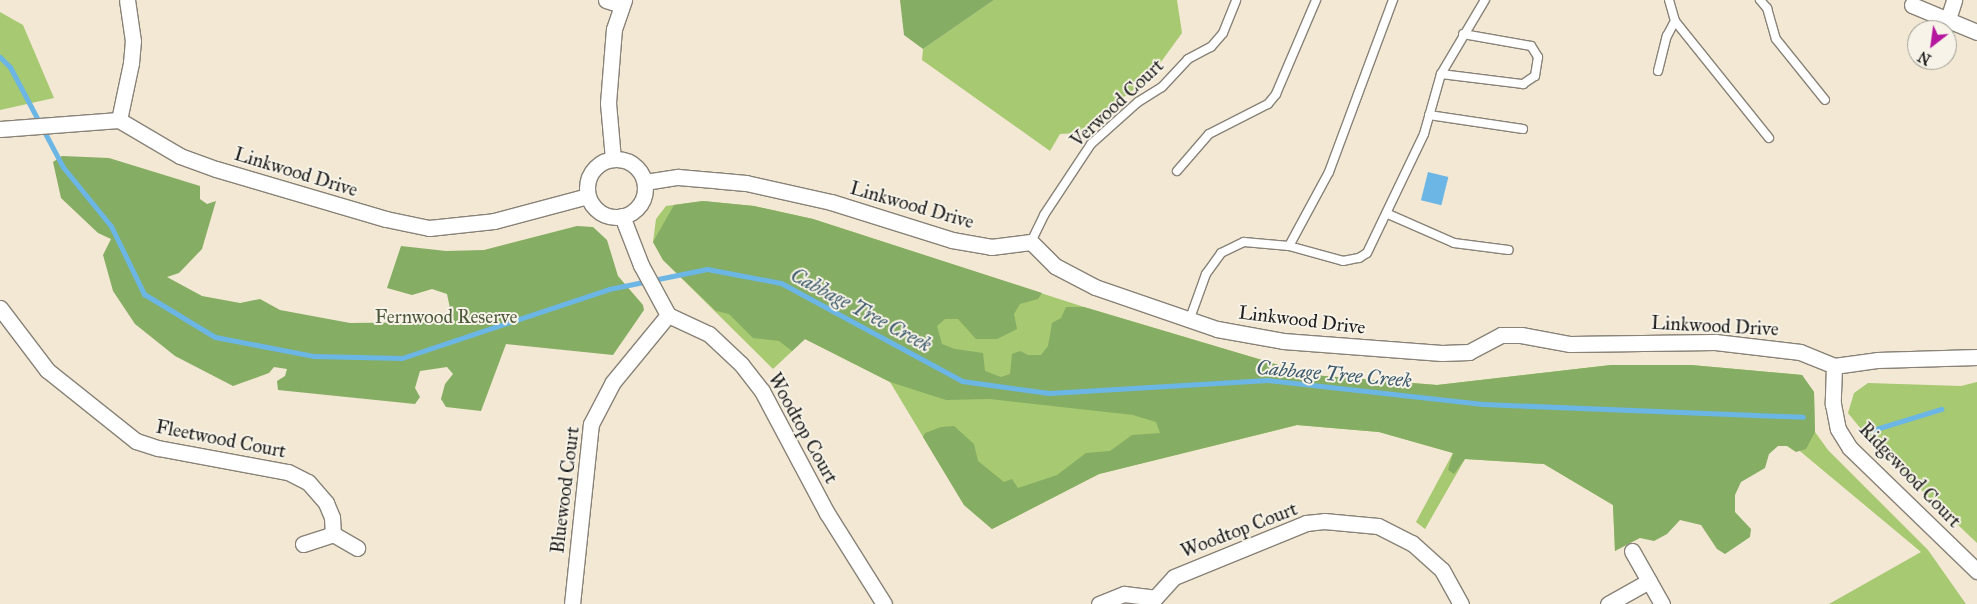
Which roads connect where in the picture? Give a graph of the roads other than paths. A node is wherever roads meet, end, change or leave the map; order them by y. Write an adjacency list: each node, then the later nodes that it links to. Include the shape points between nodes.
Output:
1 (126, 0): 19 (street, via 132,41 131,64)
2 (1236, 0): 29 (lane, Verwood Court, via 1223,33 1211,47 1188,59 1162,87 1138,102 1091,144 1044,215)
3 (1316, 0): 24 (lane, via 1276,94 1268,104 1208,134)
4 (1393, 0): 30 (lane, via 1333,163)
5 (1485, 0): 14 (lane)
6 (1669, 0): 12 (lane)
7 (1760, 0): 17 (lane, via 1767,8 1776,39)
8 (1954, 0): 11 (street)
9 (617, 2): 23 (street, via 608,103)
10 (1912, 5): 11 (street)
11 (1948, 19): 13 (street)
12 (1675, 21): 15 (lane, via 1667,36); 22 (lane)
13 (1977, 32)
14 (1463, 34): 16 (lane); 16 (lane, via 1531,46 1538,57 1535,76 1522,84)
15 (1658, 71)
16 (1442, 74): 18 (lane)
17 (1825, 100)
18 (1429, 115): 21 (lane); 27 (lane)
19 (119, 120): 20 (street); 26 (street, Linkwood Drive, via 180,156 216,169 386,219 429,228 494,222)
20 (0, 129)
21 (1524, 130)
22 (1769, 138)
23 (613, 159): 25 (street, via 636,167); 26 (street, via 605,161 592,172)
24 (1178, 171)
25 (645, 182): 28 (street, via 643,200 638,208); 29 (street, Linkwood Drive, via 678,177 746,183 831,202 952,240 991,246)
26 (588, 196): 28 (street, via 598,210)
27 (1388, 214): 30 (lane, via 1374,244 1359,258 1343,260); 31 (lane, via 1454,243)
28 (622, 216): 33 (street, via 641,265)
29 (1031, 242): 34 (street, Linkwood Drive, via 1055,266 1095,287)
30 (1289, 246): 34 (lane, via 1244,242 1221,253 1206,274)
31 (1509, 250)
32 (0, 308): 37 (street, Fleetwood Court, via 47,370 136,441 288,472 308,482 326,503 332,517)
33 (668, 315): 44 (street, Bluewood Court, via 613,382 591,424); 45 (street, Woodtop Court, via 709,334 741,364 762,391 827,513)
34 (1189, 320): 36 (street, Linkwood Drive, via 1283,341 1442,353 1468,352 1501,335 1521,335 1570,344 1715,342 1800,352)
35 (1977, 357): 36 (street, via 1876,360)
36 (1834, 366): 41 (street, Ridgewood Court, via 1833,404 1838,428 1850,448)
37 (333, 534): 38 (street); 39 (street)
38 (303, 544)
39 (357, 548)
40 (1632, 551): 42 (street)
41 (1977, 572)
42 (1649, 581): 48 (street); 49 (street)
43 (1156, 601): 46 (street, Woodtop Court, via 1124,594); 47 (street, Woodtop Court, via 1174,577 1306,523 1324,521 1378,526 1412,543 1442,570)
44 (572, 604)
45 (884, 604)
46 (1099, 604)
47 (1461, 604)
48 (1608, 604)
49 (1662, 604)

